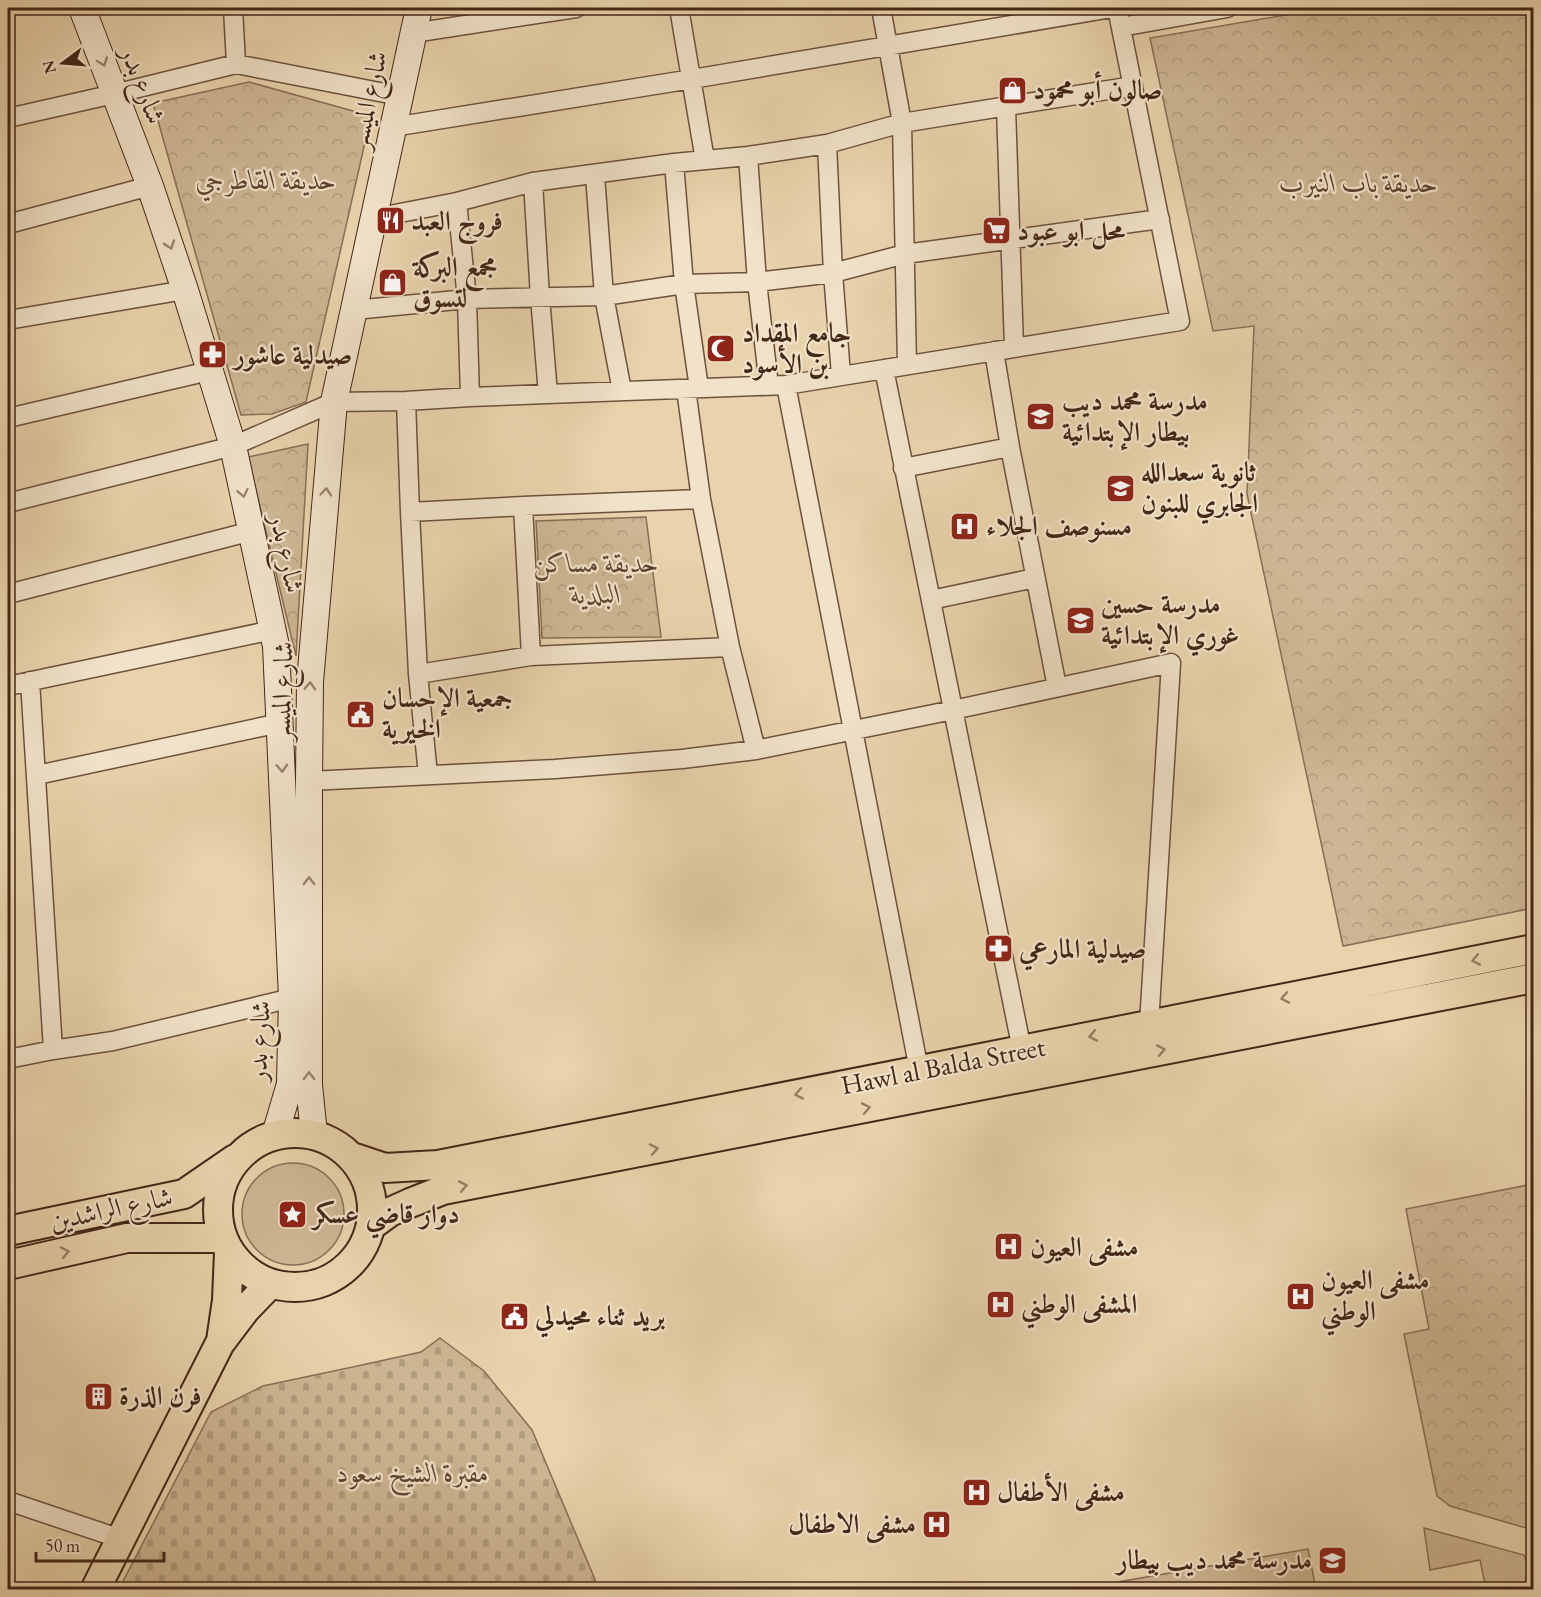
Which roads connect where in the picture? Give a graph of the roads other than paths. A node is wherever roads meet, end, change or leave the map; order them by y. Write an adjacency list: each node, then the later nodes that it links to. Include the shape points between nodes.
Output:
1 (82, 8): 16 (main road, شارع بدر, one-way to 16)
2 (233, 8): 13 (street)
3 (419, 8): 11 (main road, شارع الميسر)
4 (576, 8): 11 (street)
5 (679, 8): 14 (street)
6 (881, 8): 12 (street)
7 (1112, 8): 12 (street)
8 (1118, 8): 10 (street)
9 (1219, 8): 10 (street)
10 (1121, 27): 15 (street)
11 (413, 33): 17 (main road, شارع الميسر)
12 (888, 45): 14 (street); 20 (street)
13 (236, 64): 16 (street); 17 (street)
14 (692, 79): 21 (street); 24 (street)
15 (1133, 86): 18 (street); 31 (street)
16 (114, 94): 19 (street); 28 (main road, شارع بدر)
17 (400, 96): 21 (main road, شارع الميسر)
18 (1006, 107): 20 (street); 33 (street)
19 (8, 118)
20 (903, 123): 22 (street); 34 (street)
21 (393, 128): 30 (main road, شارع الميسر)
22 (827, 144): 23 (street); 35 (street)
23 (748, 156): 24 (street); 36 (street)
24 (705, 160): 25 (street)
25 (674, 163): 26 (street); 37 (street)
26 (595, 175): 27 (street); 39 (street)
27 (533, 182): 29 (street); 40 (street)
28 (150, 186): 32 (street); 38 (main road, شارع بدر, one-way to 38)
29 (457, 202): 30 (street); 41 (street)
30 (374, 218): 42 (main road, شارع الميسر)
31 (1160, 219): 33 (street); 44 (street, via 1180,321)
32 (8, 224)
33 (1010, 240): 34 (street); 44 (street)
34 (905, 254): 35 (street); 46 (street)
35 (833, 273): 36 (street); 49 (street)
36 (757, 282): 37 (street); 50 (street)
37 (684, 284): 39 (street); 51 (street)
38 (185, 290): 43 (street); 48 (main road, شارع بدر)
39 (604, 296): 40 (street); 52 (street)
40 (540, 297): 41 (street); 53 (street)
41 (467, 299): 42 (street); 54 (street)
42 (354, 310): 56 (main road, شارع الميسر)
43 (8, 320)
44 (1014, 348): 45 (street)
45 (994, 351): 46 (street); 59 (street)
46 (907, 365): 47 (street)
47 (884, 369): 49 (street); 60 (street)
48 (209, 371): 57 (street); 58 (main road, شارع بدر)
49 (841, 375): 50 (street)
50 (777, 385): 51 (street); 78 (street)
51 (692, 388): 52 (street); 61 (street)
52 (621, 391): 53 (street)
53 (548, 394): 54 (street)
54 (470, 397): 55 (street)
55 (406, 401): 56 (street); 64 (street)
56 (334, 402): 58 (street); 82 (main road, شارع الميسر, one-way to 56, via 310,682)
57 (8, 418)
58 (233, 446): 62 (street); 65 (main road, شارع بدر, one-way to 65)
59 (1010, 447): 60 (street); 66 (street)
60 (903, 468): 68 (street)
61 (701, 499): 63 (street); 70 (street)
62 (8, 503)
63 (523, 506): 64 (street); 71 (street)
64 (410, 512): 72 (street)
65 (252, 531): 67 (street); 69 (main road, شارع بدر)
66 (1035, 578): 68 (street); 75 (street)
67 (8, 594)
68 (931, 600): 76 (street)
69 (273, 630): 73 (street); 77 (main road, شارع بدر)
70 (730, 647): 71 (street); 79 (street)
71 (531, 656): 72 (street)
72 (418, 674): 81 (street)
73 (30, 681): 74 (street); 80 (street)
74 (8, 686)
75 (1057, 687): 76 (street); 86 (street, via 1171,663)
76 (953, 710): 78 (street); 88 (street)
77 (280, 723): 80 (street); 85 (main road, شارع بدر, one-way to 85)
78 (853, 731): 79 (street); 90 (street)
79 (756, 750): 81 (street, via 613,765)
80 (37, 775): 87 (street)
81 (428, 775): 82 (street)
82 (309, 781): 91 (main road, شارع الميسر, one-way to 82, via 309,1085)
83 (1533, 949): 86 (main road, Hawl al Balda Street, one-way to 86)
84 (1533, 978): 95 (main road, Hawl al Balda Street, one-way to 84, via 390,1212 443,1190)
85 (292, 998): 87 (street, via 113,1041); 92 (main road, شارع بدر, via 290,1084)
86 (1149, 1025): 88 (main road, Hawl al Balda Street, one-way to 88)
87 (52, 1050): 89 (street)
88 (1022, 1050): 90 (main road, Hawl al Balda Street)
89 (8, 1059)
90 (919, 1070): 94 (main road, Hawl al Balda Street, one-way to 94, via 438,1165 385,1168)
91 (314, 1134): 92 (main road); 94 (main road)
92 (275, 1135): 93 (main road)
93 (239, 1156): 96 (main road, شارع الراشدين, via 184,1194); 97 (main road, via 226,1174 219,1194 218,1216)
94 (352, 1157): 95 (main road, via 366,1178 373,1201)
95 (372, 1226): 99 (main road, via 362,1250 345,1271 322,1284 296,1289)
96 (8, 1231)
97 (226, 1245): 98 (main road, شارع الراشدين, one-way to 97, via 127,1238); 99 (main road, via 240,1266); 100 (main road, via 227,1300)
98 (8, 1265)
99 (270, 1284): 100 (main road)
100 (220, 1343): 102 (main road)
101 (10, 1507): 102 (street)
102 (121, 1539): 103 (main road)
103 (94, 1590)

